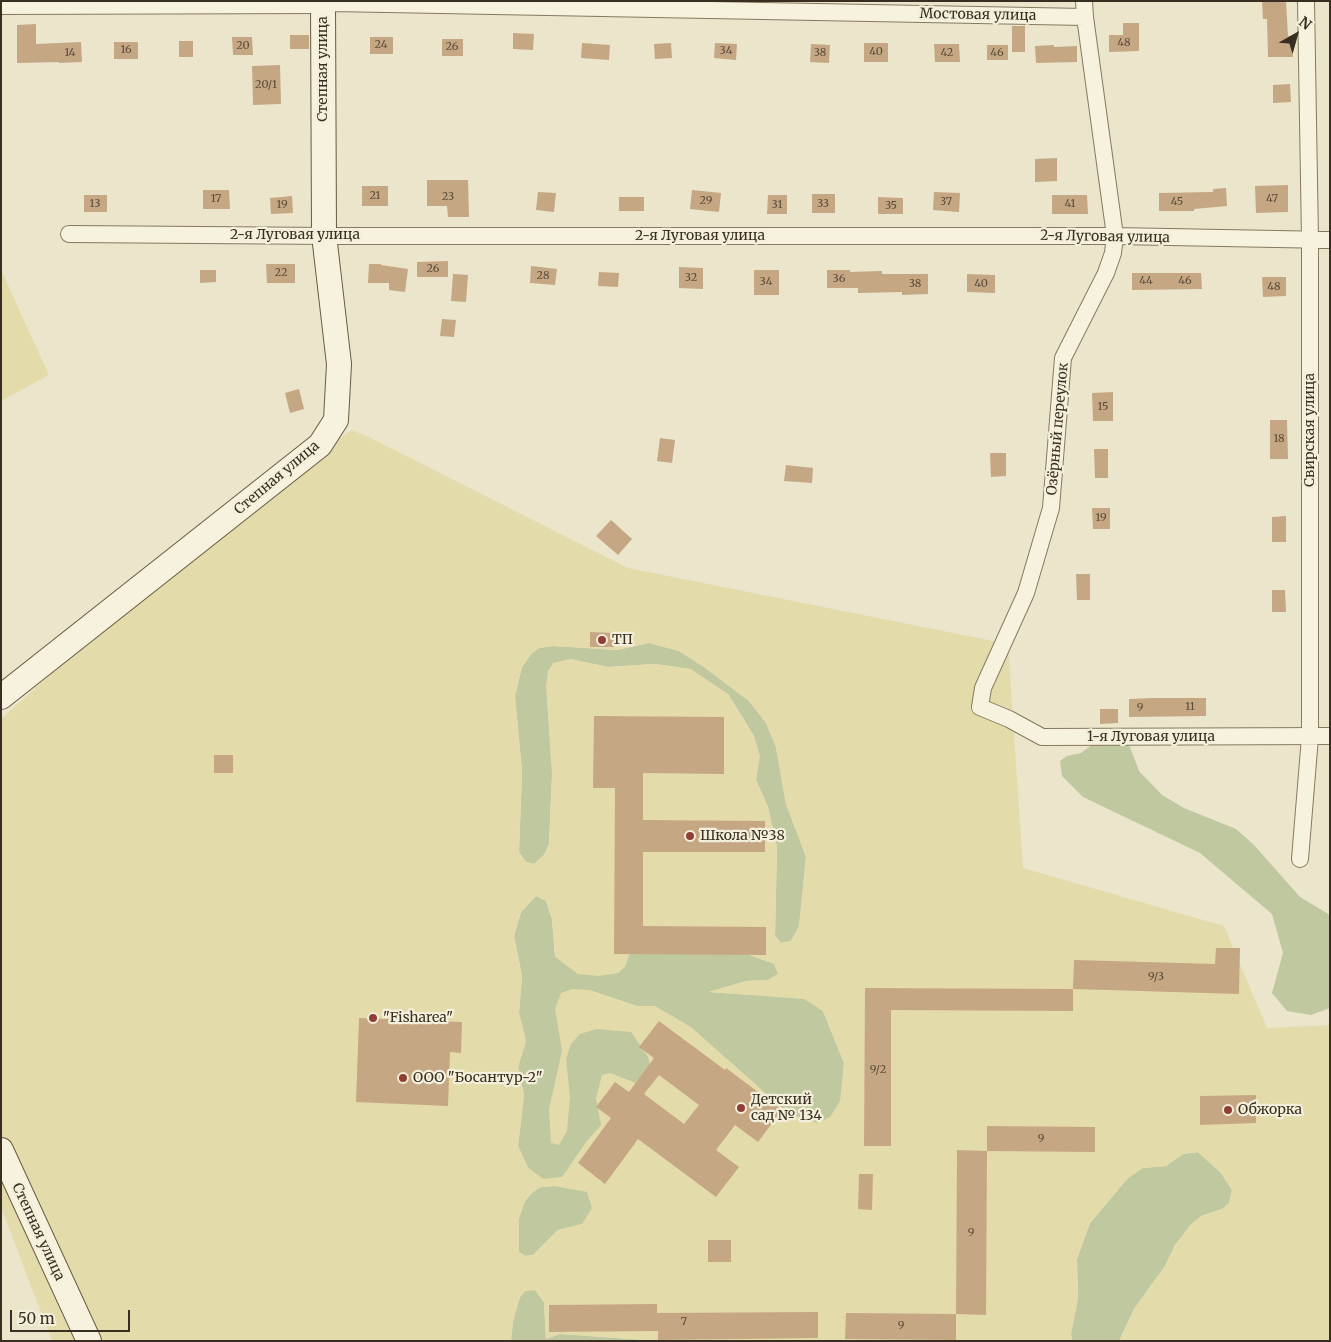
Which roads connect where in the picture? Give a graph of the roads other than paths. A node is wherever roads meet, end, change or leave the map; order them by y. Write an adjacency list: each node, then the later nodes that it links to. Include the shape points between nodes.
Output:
1 (1306, 1): 8 (street, Свирская улица)
2 (323, 3): 3 (street, Мостовая улица); 4 (street, Мостовая улица); 6 (street, Степная улица)
3 (1, 6)
4 (1085, 9): 7 (street, Озёрный переулок)
5 (69, 234): 6 (street, 2-я Луговая улица)
6 (324, 236): 7 (street, 2-я Луговая улица); 10 (street, Степная улица, via 339,364 336,420 320,444)
7 (1115, 236): 8 (street, 2-я Луговая улица); 11 (street, Озёрный переулок, via 1106,273 1063,358 1051,508 1026,593 983,688)
8 (1310, 240): 9 (street, 2-я Луговая улица); 13 (street, Свирская улица)
9 (1330, 240)
10 (1, 697)
11 (980, 707): 13 (street, 1-я Луговая улица, via 1042,737)
12 (1330, 736): 13 (street, 1-я Луговая улица)
13 (1310, 737): 14 (street, Свирская улица)
14 (1300, 858)
15 (1, 1150): 16 (street, Степная улица)
16 (89, 1341)

